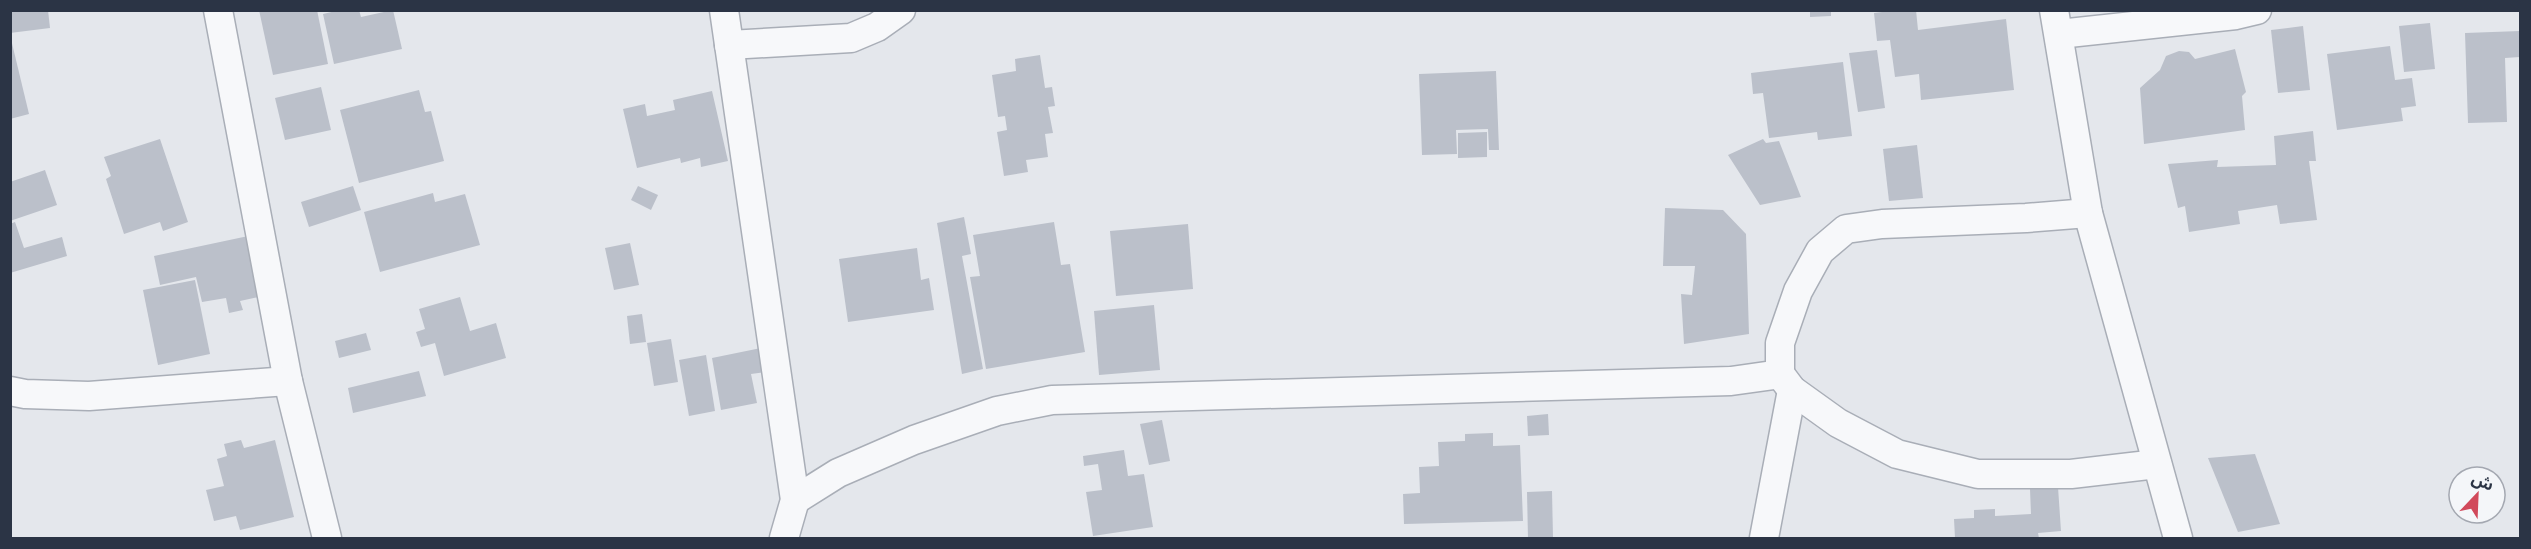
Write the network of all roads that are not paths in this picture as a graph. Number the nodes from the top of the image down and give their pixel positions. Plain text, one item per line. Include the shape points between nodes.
1 (218, 10) edge
2 (724, 10) edge
3 (901, 10) edge
4 (2257, 10) edge
5 (2057, 22) edge
6 (729, 45) junction
7 (2088, 213) junction
8 (288, 381) junction
9 (1786, 382) junction
10 (10, 391) edge
11 (2157, 464) junction
12 (795, 500) junction
13 (327, 538) edge
14 (784, 538) edge
15 (1764, 538) edge
16 (2178, 538) edge

1 - 8 street
2 - 6 street
3 - 6 street via 877,27 851,38
4 - 5 street via 2236,15
5 - 7 street
6 - 12 street
7 - 9 street via 1846,229 1820,251 1798,291 1780,343
7 - 11 street
8 - 10 street via 89,396
8 - 13 street
9 - 11 street via 1838,423 1897,454 1978,474 2071,474
9 - 12 street via 1052,400 997,411 914,440 838,473
9 - 15 street
11 - 16 street
12 - 14 street

